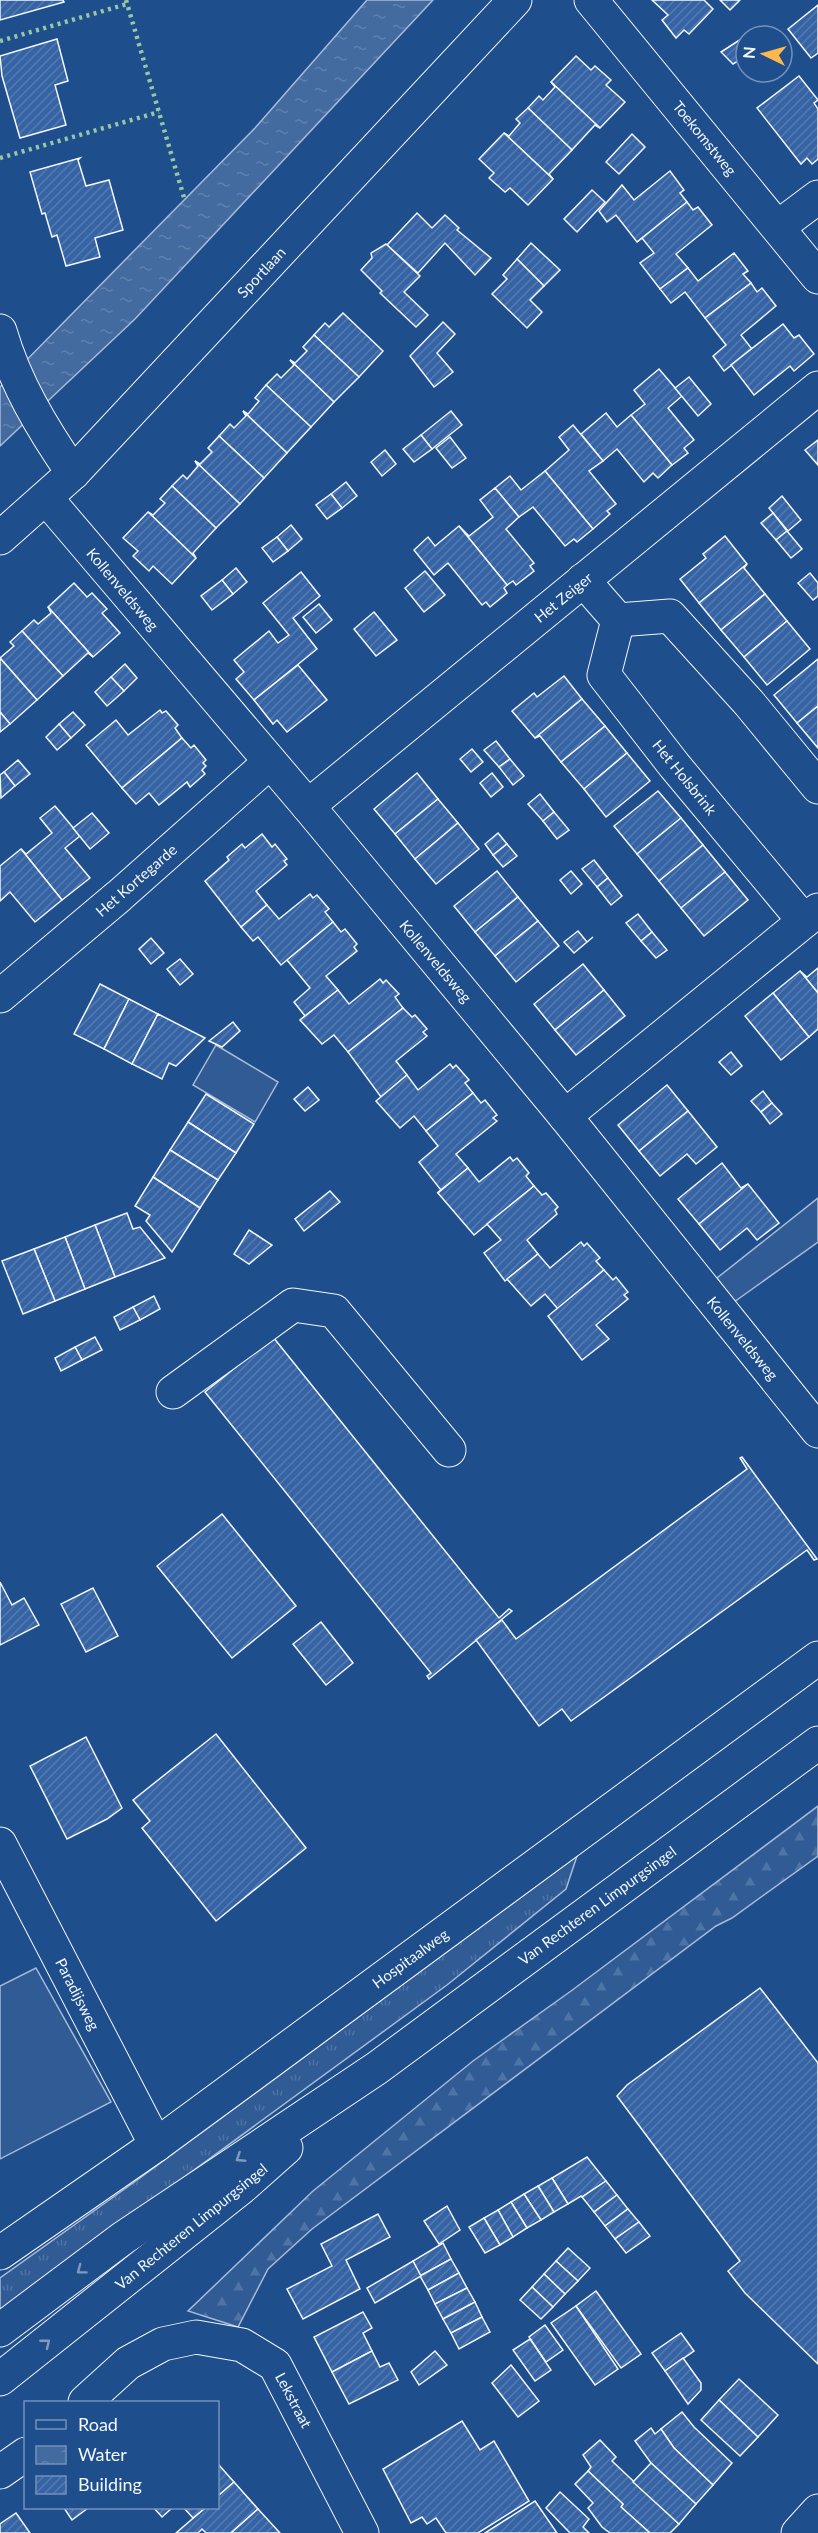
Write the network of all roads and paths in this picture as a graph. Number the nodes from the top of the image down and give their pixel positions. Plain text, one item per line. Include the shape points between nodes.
1 (515, 0) edge
2 (591, 0) edge
3 (818, 196) edge
4 (778, 227) junction
5 (818, 278) edge
6 (4, 345) edge
7 (818, 388) edge
8 (73, 473) junction
9 (46, 498) junction
10 (0, 538) edge
11 (583, 580) junction
12 (618, 620) junction
13 (270, 762) junction
14 (818, 787) edge
15 (308, 806) junction
16 (811, 915) edge
17 (0, 996) edge
18 (565, 1116) junction
19 (172, 1392) dead end
20 (818, 1431) edge
21 (448, 1450) dead end
22 (818, 1658) edge
23 (818, 1743) edge
24 (0, 1844) edge
25 (377, 2068) junction
26 (156, 2145) junction
27 (0, 2253) edge
28 (0, 2330) edge
29 (0, 2379) edge
30 (87, 2401) edge
31 (24, 2455) edge
32 (0, 2472) edge
33 (818, 2511) edge
34 (362, 2533) edge
35 (798, 2533) edge

1 - 8 street, Sportlaan
2 - 4 street, Toekomstweg
3 - 4 street
4 - 5 street, Toekomstweg
6 - 8 street via 41,426
7 - 11 street, Het Zeiger
8 - 9 street, Sportlaan
9 - 10 street, Sportlaan
9 - 13 street, Kollenveldsweg
11 - 12 street
11 - 15 street, Het Zeiger
12 - 14 street via 670,616
12 - 16 street, Het Holsbrink via 604,675 674,765
13 - 15 street, Kollenveldsweg
13 - 17 street, Het Kortegarde
15 - 18 street, Kollenveldsweg
16 - 18 street, Het Holsbrink
18 - 20 street, Kollenveldsweg
19 - 21 street via 293,1305 334,1311
22 - 26 street, Hospitaalweg
23 - 25 street, Van Rechteren Limpurgsingel
24 - 26 street, Paradijsweg
25 -> 28 street, Van Rechteren Limpurgsingel via 123,2238
29 -> 25 street, Van Rechteren Limpurgsingel via 242,2187
26 - 27 street, Hospitaalweg
30 - 34 street, Lekstraat via 128,2363 163,2344 196,2337 242,2345 275,2365
31 - 32 street
33 - 35 street

